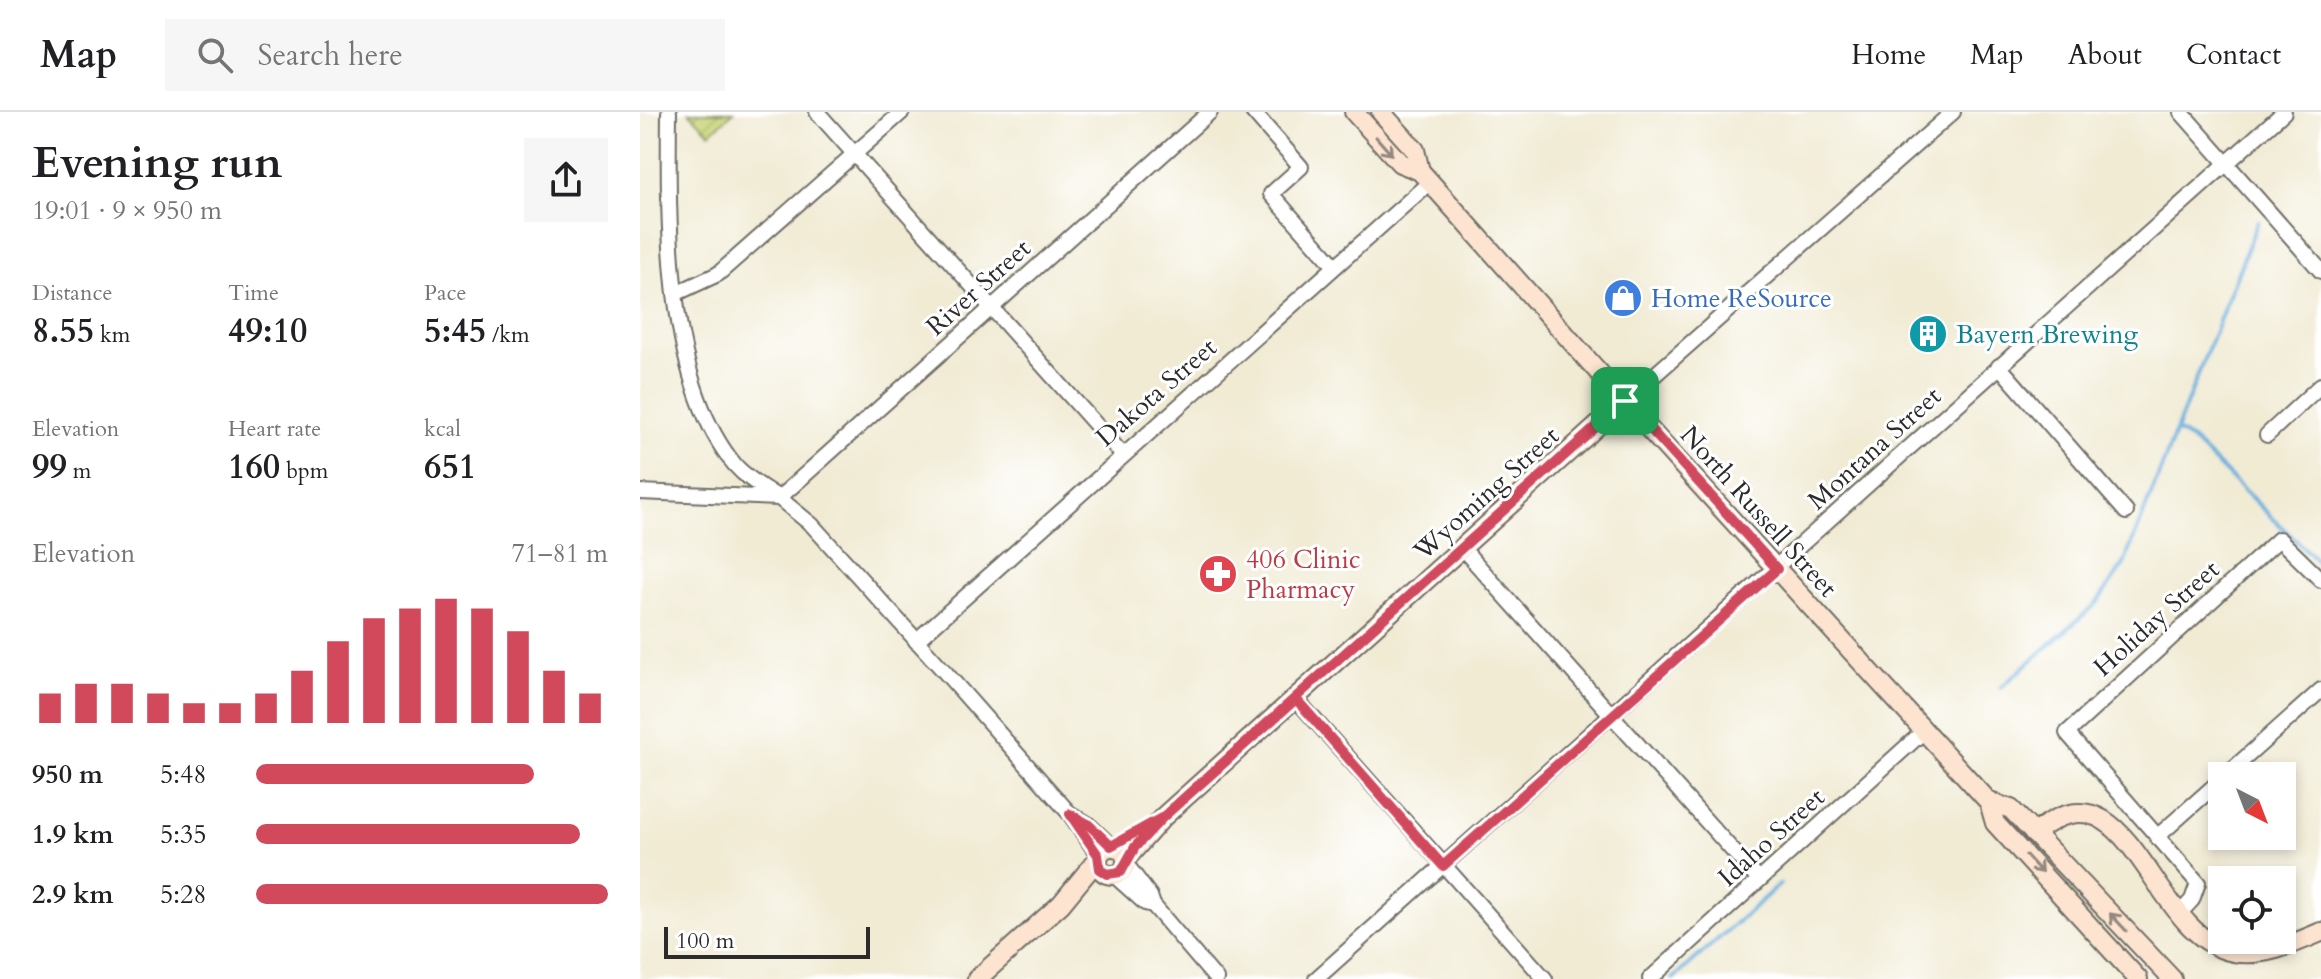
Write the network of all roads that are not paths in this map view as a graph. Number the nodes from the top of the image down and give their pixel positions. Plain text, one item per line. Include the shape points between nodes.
1 (669, 112) edge
2 (817, 112) edge
3 (902, 112) edge
4 (1210, 112) edge
5 (1253, 112) edge
6 (1354, 112) edge
7 (1381, 112) edge
8 (1953, 112) edge
9 (2181, 112) edge
10 (2284, 112) edge
11 (853, 157) junction
12 (2227, 164) junction
13 (1425, 176) junction
14 (1335, 266) junction
15 (2320, 269) edge
16 (677, 293) junction
17 (992, 306) junction
18 (1999, 366) junction
19 (2321, 385) edge
20 (1625, 401) junction
21 (2267, 435) dead end
22 (1122, 454) junction
23 (640, 492) edge
24 (779, 498) junction
25 (2126, 512) dead end
26 (1463, 549) junction
27 (1777, 569) junction
28 (2321, 580) edge
29 (916, 641) junction
30 (2321, 690) edge
31 (1296, 699) junction
32 (1613, 715) junction
33 (1925, 730) junction
34 (2242, 762) edge
35 (2208, 792) edge
36 (1989, 802) junction
37 (2034, 834) junction
38 (2157, 837) junction
39 (1112, 860) junction
40 (1443, 866) junction
41 (1759, 880) junction
42 (2179, 914) junction
43 (2321, 932) edge
44 (977, 979) edge
45 (1216, 979) edge
46 (1316, 979) edge
47 (1545, 979) edge
48 (1650, 979) edge
49 (2138, 979) edge
50 (2172, 979) edge

1 - 16 street via 669,216
2 - 11 street
3 - 11 street
4 - 17 street, River Street
5 - 14 street via 1301,167 1271,194
6 -> 13 main road via 1400,163
7 - 13 main road via 1415,150
8 - 20 street, Wyoming Street
9 - 12 street
10 - 12 street, Montana Street
11 - 16 street via 718,274
11 - 17 street
12 - 15 street
12 - 18 street, Montana Street
13 - 14 street, Dakota Street
13 - 20 main road, North Russell Street
14 - 22 street, Dakota Street
16 - 24 street via 689,372 707,421 735,465
17 - 22 street
17 - 24 street, River Street
18 - 25 street
18 - 27 street, Montana Street
19 - 21 street
20 - 26 main road, Wyoming Street
20 - 27 main road, North Russell Street
22 - 29 street, Dakota Street
23 - 24 street
24 - 29 street via 812,525
26 - 31 main road, Wyoming Street
26 - 32 street
27 - 32 street, Montana Street
27 - 33 main road, North Russell Street
28 - 38 street, Holiday Street via 2279,539 2067,733
29 - 39 street via 1070,814 1088,824
30 - 34 street
31 - 39 main road, Wyoming Street
31 - 40 street
32 - 40 street, Montana Street
32 - 41 street
33 - 36 main road, North Russell Street
33 - 41 street, Idaho Street
35 - 38 street
36 - 37 main road, North Russell Street via 2011,809
36 -> 49 main road, North Russell Street via 1995,823
37 - 42 main road via 2060,813 2100,815 2116,828
50 -> 37 main road, North Russell Street
38 - 42 street via 2198,883
39 - 44 main road, Wyoming Street
39 - 45 street
40 - 46 street, Montana Street
40 - 47 street
41 - 48 street, Idaho Street
42 - 43 main road via 2214,946 2234,952 2281,947

